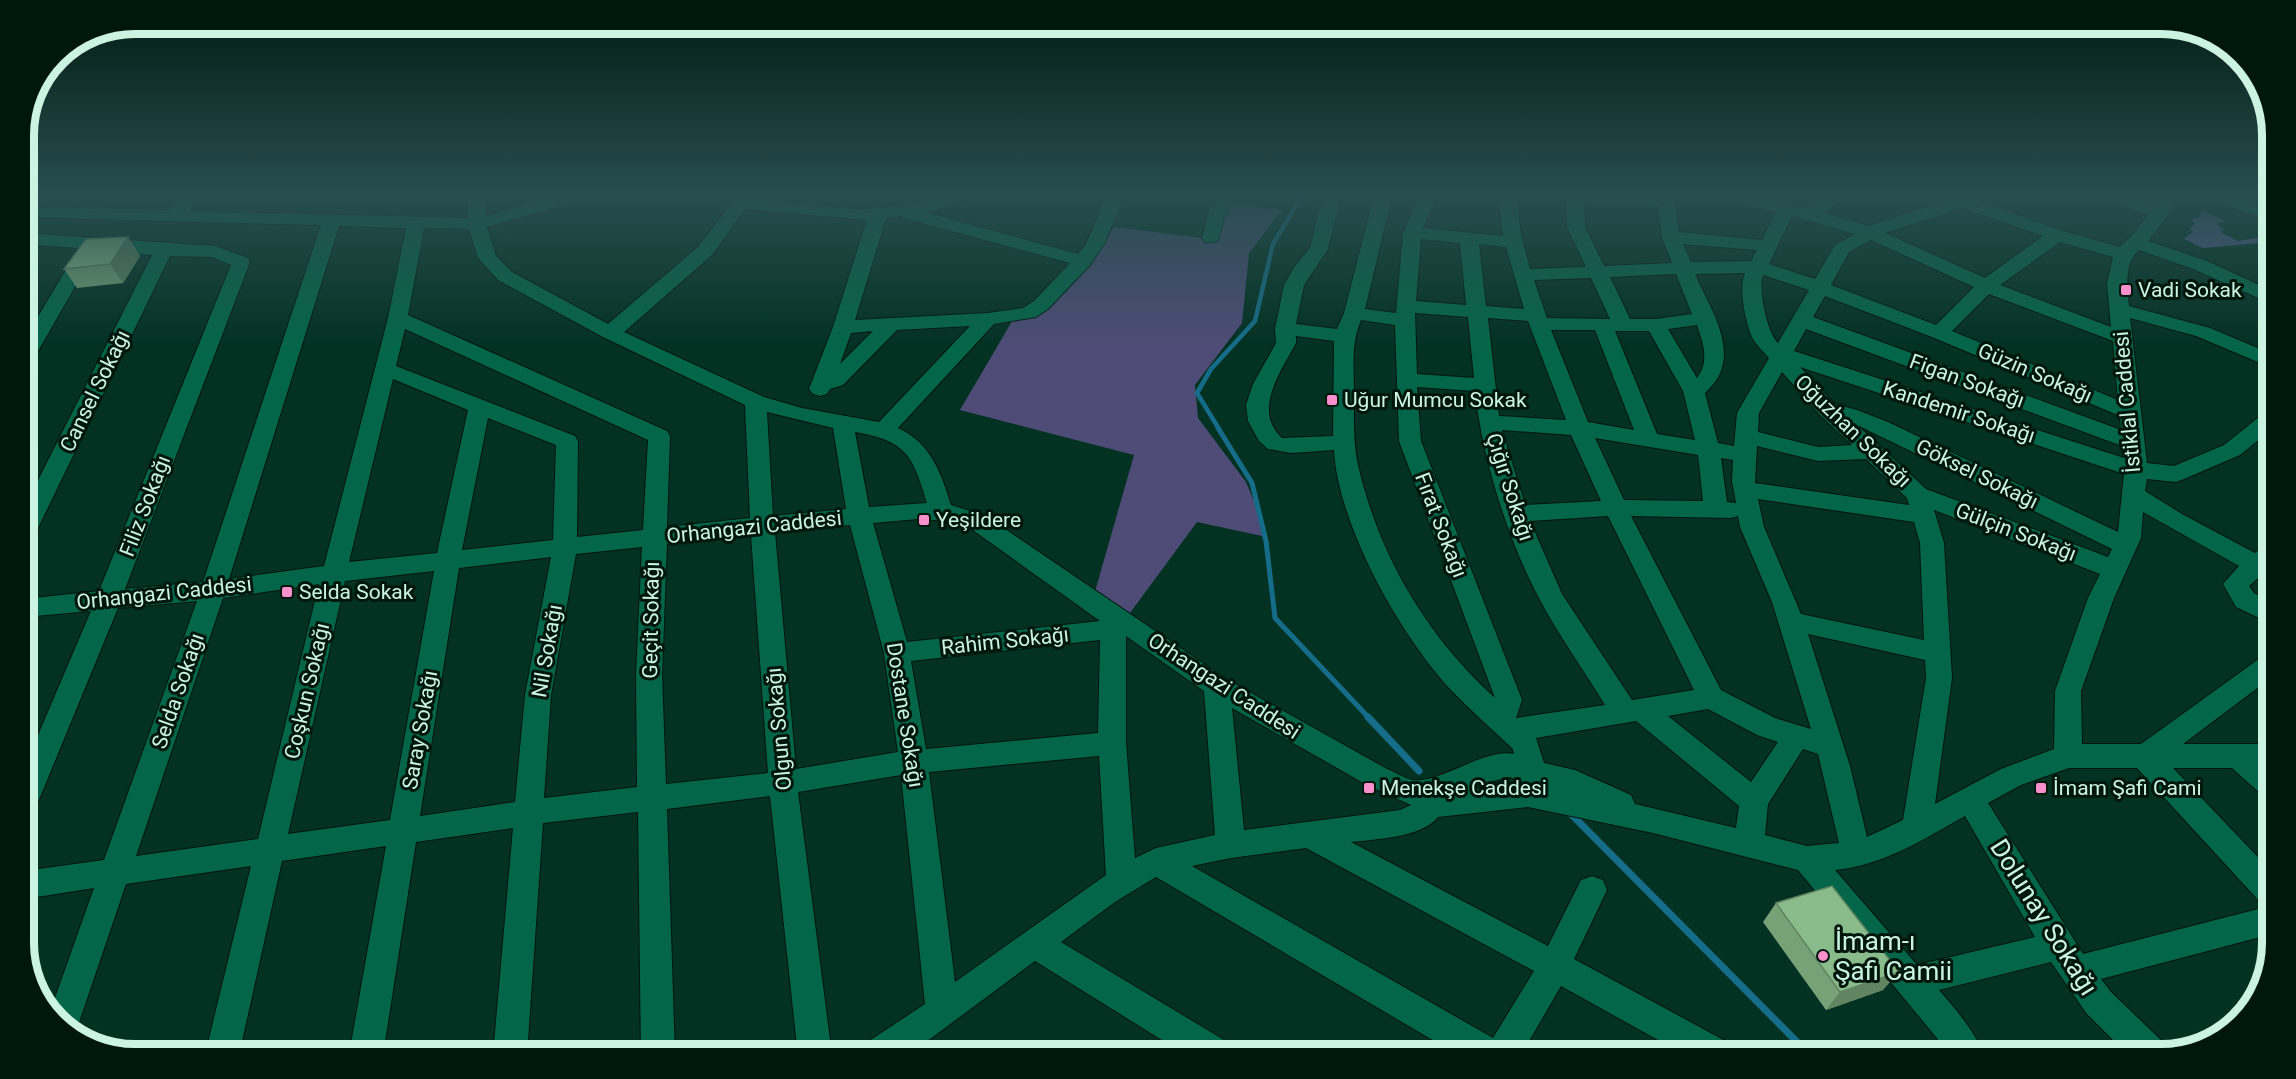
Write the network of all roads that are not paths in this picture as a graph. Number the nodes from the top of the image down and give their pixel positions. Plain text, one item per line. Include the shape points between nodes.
1 (89, 246) edge
2 (119, 246) edge
3 (226, 246) edge
4 (323, 246) edge
5 (411, 246) edge
6 (484, 246) edge
7 (708, 246) edge
8 (868, 246) edge
9 (1029, 246) edge
10 (1093, 246) edge
11 (1319, 246) edge
12 (1371, 246) edge
13 (1411, 246) edge
14 (1470, 246) edge
15 (1515, 246) edge
16 (1586, 246) edge
17 (1675, 246) edge
18 (1768, 246) edge
19 (1846, 246) edge
20 (1900, 246) edge
21 (2042, 246) edge
22 (2120, 246) edge
23 (2130, 248) junction
24 (164, 250) junction
25 (220, 253) junction
26 (1083, 261) junction
27 (1758, 267) junction
28 (1684, 268) junction
29 (1598, 273) junction
30 (1523, 275) junction
31 (1986, 286) junction
32 (1820, 287) junction
33 (2261, 293) edge
34 (2119, 309) junction
35 (1354, 313) junction
36 (1406, 313) junction
37 (1477, 313) junction
38 (398, 318) junction
39 (1704, 318) junction
40 (988, 319) junction
41 (1538, 320) junction
42 (1802, 320) junction
43 (890, 326) junction
44 (1603, 326) junction
45 (1624, 326) junction
46 (1656, 326) junction
47 (843, 327) junction
48 (1285, 329) junction
49 (610, 333) junction
50 (1939, 333) junction
51 (1344, 336) junction
52 (2122, 338) junction
53 (35, 339) edge
54 (1781, 356) junction
55 (2261, 357) edge
56 (386, 369) junction
57 (1407, 380) junction
58 (822, 385) junction
59 (1485, 385) junction
60 (1694, 391) junction
61 (756, 402) junction
62 (480, 405) junction
63 (1827, 410) junction
64 (2131, 413) junction
65 (800, 415) junction
66 (1489, 422) junction
67 (843, 424) junction
68 (2261, 427) edge
69 (1579, 428) junction
70 (884, 430) junction
71 (1649, 440) junction
72 (1344, 442) junction
73 (2132, 442) junction
74 (1746, 446) junction
75 (1709, 450) junction
76 (1870, 451) junction
77 (2136, 470) junction
78 (2133, 494) junction
79 (1747, 500) junction
80 (1921, 505) junction
81 (1614, 508) junction
82 (1716, 509) junction
83 (35, 510) edge
84 (941, 511) junction
85 (1516, 514) junction
86 (859, 516) junction
87 (762, 525) junction
88 (653, 537) junction
89 (2125, 545) junction
90 (566, 548) junction
91 (2262, 557) edge
92 (448, 560) junction
93 (2262, 560) edge
94 (2114, 569) junction
95 (334, 573) junction
96 (213, 590) junction
97 (109, 599) junction
98 (35, 607) edge
99 (2262, 609) edge
100 (1113, 621) junction
101 (1791, 621) junction
102 (1938, 652) junction
103 (897, 653) junction
104 (2262, 671) edge
105 (1217, 686) junction
106 (1711, 698) junction
107 (1632, 710) junction
108 (1507, 726) junction
109 (1797, 736) junction
110 (1112, 743) junction
111 (1830, 746) junction
112 (2068, 756) junction
113 (2262, 756) edge
114 (2145, 757) junction
115 (2239, 757) junction
116 (914, 762) junction
117 (35, 776) edge
118 (1469, 776) junction
119 (2262, 777) edge
120 (1520, 778) junction
121 (783, 783) junction
122 (1425, 794) junction
123 (653, 798) junction
124 (1970, 799) junction
125 (1493, 800) junction
126 (1754, 801) junction
127 (527, 814) junction
128 (1917, 827) junction
129 (404, 831) junction
130 (1309, 835) junction
131 (1749, 843) junction
132 (1231, 845) junction
133 (271, 849) junction
134 (1856, 855) junction
135 (1807, 859) junction
136 (1156, 861) junction
137 (114, 872) junction
138 (1122, 882) junction
139 (2262, 882) edge
140 (35, 883) edge
141 (1592, 890) dead end
142 (2262, 923) edge
143 (1034, 943) junction
144 (2058, 946) junction
145 (1555, 965) junction
146 (2076, 971) junction
147 (1911, 982) junction
148 (942, 1011) junction
149 (65, 1016) edge
150 (225, 1044) edge
151 (368, 1044) edge
152 (511, 1044) edge
153 (658, 1044) edge
154 (814, 1044) edge
155 (905, 1044) edge
156 (1199, 1044) edge
157 (1471, 1044) edge
158 (1508, 1044) edge
159 (1697, 1044) edge
160 (1960, 1044) edge
161 (2141, 1044) edge

1 - 53 street
2 - 24 street
3 - 25 street
4 - 96 street, Selda Sokağı
5 - 38 street, Coşkun Sokağı
6 - 49 street via 487,258 505,276
7 - 49 street
8 - 47 street
9 - 26 street
10 - 26 street
11 - 48 street via 1294,285
12 - 35 street
13 - 36 street, Fırat Sokağı
14 - 37 street, Çığır Sokağı
15 - 30 street
16 - 29 street
17 - 28 street
18 - 27 street, Oğuzhan Sokağı
19 - 32 street
20 - 31 street
21 - 31 street
22 - 23 street
23 - 33 street via 2200,265
23 - 34 street, İstiklal Caddesi via 2117,284
24 - 25 street
24 - 83 street, Cansel Sokağı
25 - 97 street, Filiz Sokağı via 241,261
26 - 40 street via 1029,314
27 - 28 street, Güzin Sokağı
27 - 32 street, Güzin Sokağı
27 - 54 street, Oğuzhan Sokağı via 1752,279 1753,302 1763,339
28 - 29 street, Güzin Sokağı
28 - 39 street
29 - 30 street, Güzin Sokağı
29 - 45 street
30 - 41 street
31 - 50 street
31 - 52 street
32 - 42 street
32 - 50 street, Güzin Sokağı
34 - 52 street, İstiklal Caddesi
34 - 55 street via 2203,332
35 - 36 street
35 - 51 street
36 - 37 street
36 - 57 street, Fırat Sokağı
37 - 41 street
37 - 59 street, Çığır Sokağı
38 - 56 street, Coşkun Sokağı
38 - 88 street, Geçit Sokağı via 659,436
39 - 46 street
39 - 60 street via 1715,346 1714,366 1708,379
40 - 43 street
40 - 70 street
41 - 44 street
41 - 69 street
42 - 54 street
42 - 73 street, Figan Sokağı
43 - 47 street
43 - 58 street via 836,380
44 - 45 street
44 - 71 street
45 - 46 street
46 - 60 street
47 - 58 street
48 - 51 street
48 - 72 street via 1286,343 1257,405 1267,436 1276,444 1291,446
49 - 61 street
50 - 64 street, Güzin Sokağı
51 - 72 street
52 - 64 street, İstiklal Caddesi
54 - 63 street, Oğuzhan Sokağı
54 - 74 street via 1748,413
54 - 77 street, Kandemir Sokağı
56 - 62 street, Nil Sokağı
56 - 95 street, Coşkun Sokağı
57 - 59 street
57 - 108 street, Fırat Sokağı via 1410,441 1509,700
58 - 65 street
59 - 66 street, Çığır Sokağı
60 - 75 street
61 - 65 street
61 - 87 street, Olgun Sokağı
62 - 90 street, Nil Sokağı via 567,441
62 - 92 street, Saray Sokağı
63 - 76 street, Oğuzhan Sokağı
63 - 89 street, Göksel Sokağı via 1858,417
64 - 73 street, İstiklal Caddesi
65 - 67 street
66 - 69 street
66 - 85 street, Çığır Sokağı
67 - 70 street
67 - 86 street, Dostane Sokağı
68 - 77 street, Kandemir Sokağı via 2232,450 2176,474
69 - 71 street
69 - 81 street
70 - 84 street via 908,441 924,459
71 - 75 street
72 - 108 street via 1366,533 1408,616 1459,681
73 - 77 street, İstiklal Caddesi
74 - 75 street
74 - 76 street via 1818,454
74 - 79 street
75 - 82 street
76 - 80 street, Oğuzhan Sokağı
77 - 78 street, İstiklal Caddesi
78 - 89 street, İstiklal Caddesi
78 - 91 street via 2174,520
79 - 80 street
79 - 82 street
79 - 101 street via 1752,527
80 - 94 street, Gülçin Sokağı
80 - 102 street via 1932,543
81 - 82 street
81 - 85 street
81 - 106 street
84 - 86 street, Orhangazi Caddesi
84 - 100 street, Orhangazi Caddesi via 978,522
85 - 107 street, Çığır Sokağı via 1551,597
86 - 87 street, Orhangazi Caddesi
86 - 103 street, Dostane Sokağı
87 - 88 street, Orhangazi Caddesi
87 - 121 street, Olgun Sokağı
88 - 90 street, Orhangazi Caddesi
88 - 123 street, Geçit Sokağı via 649,675
89 - 94 street, İstiklal Caddesi
90 - 92 street, Orhangazi Caddesi
90 - 127 street, Nil Sokağı via 538,695
92 - 95 street, Orhangazi Caddesi
92 - 129 street, Saray Sokağı
93 - 99 street via 2235,584 2244,600
94 - 112 street, İstiklal Caddesi via 2068,691
95 - 96 street, Orhangazi Caddesi
95 - 133 street, Coşkun Sokağı
96 - 97 street, Orhangazi Caddesi
96 - 137 street, Selda Sokağı
97 - 98 street, Orhangazi Caddesi
97 - 117 street, Filiz Sokağı
100 - 103 street, Rahim Sokağı
100 - 105 street, Orhangazi Caddesi
100 - 110 street
101 - 102 street
101 - 111 street
102 - 128 street via 1939,678
103 - 116 street, Dostane Sokağı
104 - 114 street
105 - 122 street, Orhangazi Caddesi via 1328,751
105 - 132 street
106 - 107 street
106 - 109 street via 1767,727
107 - 108 street
107 - 126 street, Çığır Sokağı
108 - 120 street via 1525,743 1529,753
109 - 111 street
109 - 126 street
110 - 116 street
110 - 138 street
111 - 134 street
112 - 114 street
112 - 124 street via 2011,777
113 - 115 street
114 - 115 street
114 - 139 street
115 - 119 street
116 - 121 street
116 - 148 street, Dostane Sokağı
118 - 120 street via 1475,772
118 - 122 street
118 - 125 street via 1472,792
120 - 125 street
120 - 131 street via 1653,820
121 - 123 street
121 - 154 street, Olgun Sokağı
122 - 125 street via 1455,805
122 - 130 street via 1423,815 1400,823
123 - 127 street
123 - 153 street, Geçit Sokağı
124 - 128 street
124 - 144 street, Dolunay Sokağı
126 - 131 street
127 - 129 street
127 - 152 street, Nil Sokağı
128 - 134 street
129 - 133 street
129 - 151 street, Saray Sokağı
130 - 132 street
130 - 145 street
131 - 135 street
132 - 136 street
133 - 137 street
133 - 150 street, Coşkun Sokağı
134 - 135 street
135 - 147 street
136 - 138 street
136 - 157 street
137 - 140 street
137 - 149 street, Selda Sokağı
138 - 143 street
141 - 145 street
142 - 146 street
143 - 148 street
143 - 156 street
144 - 146 street, Dolunay Sokağı
144 - 147 street
145 - 158 street
145 - 159 street
146 - 161 street, Dolunay Sokağı via 2099,1003
147 - 160 street
148 - 155 street

